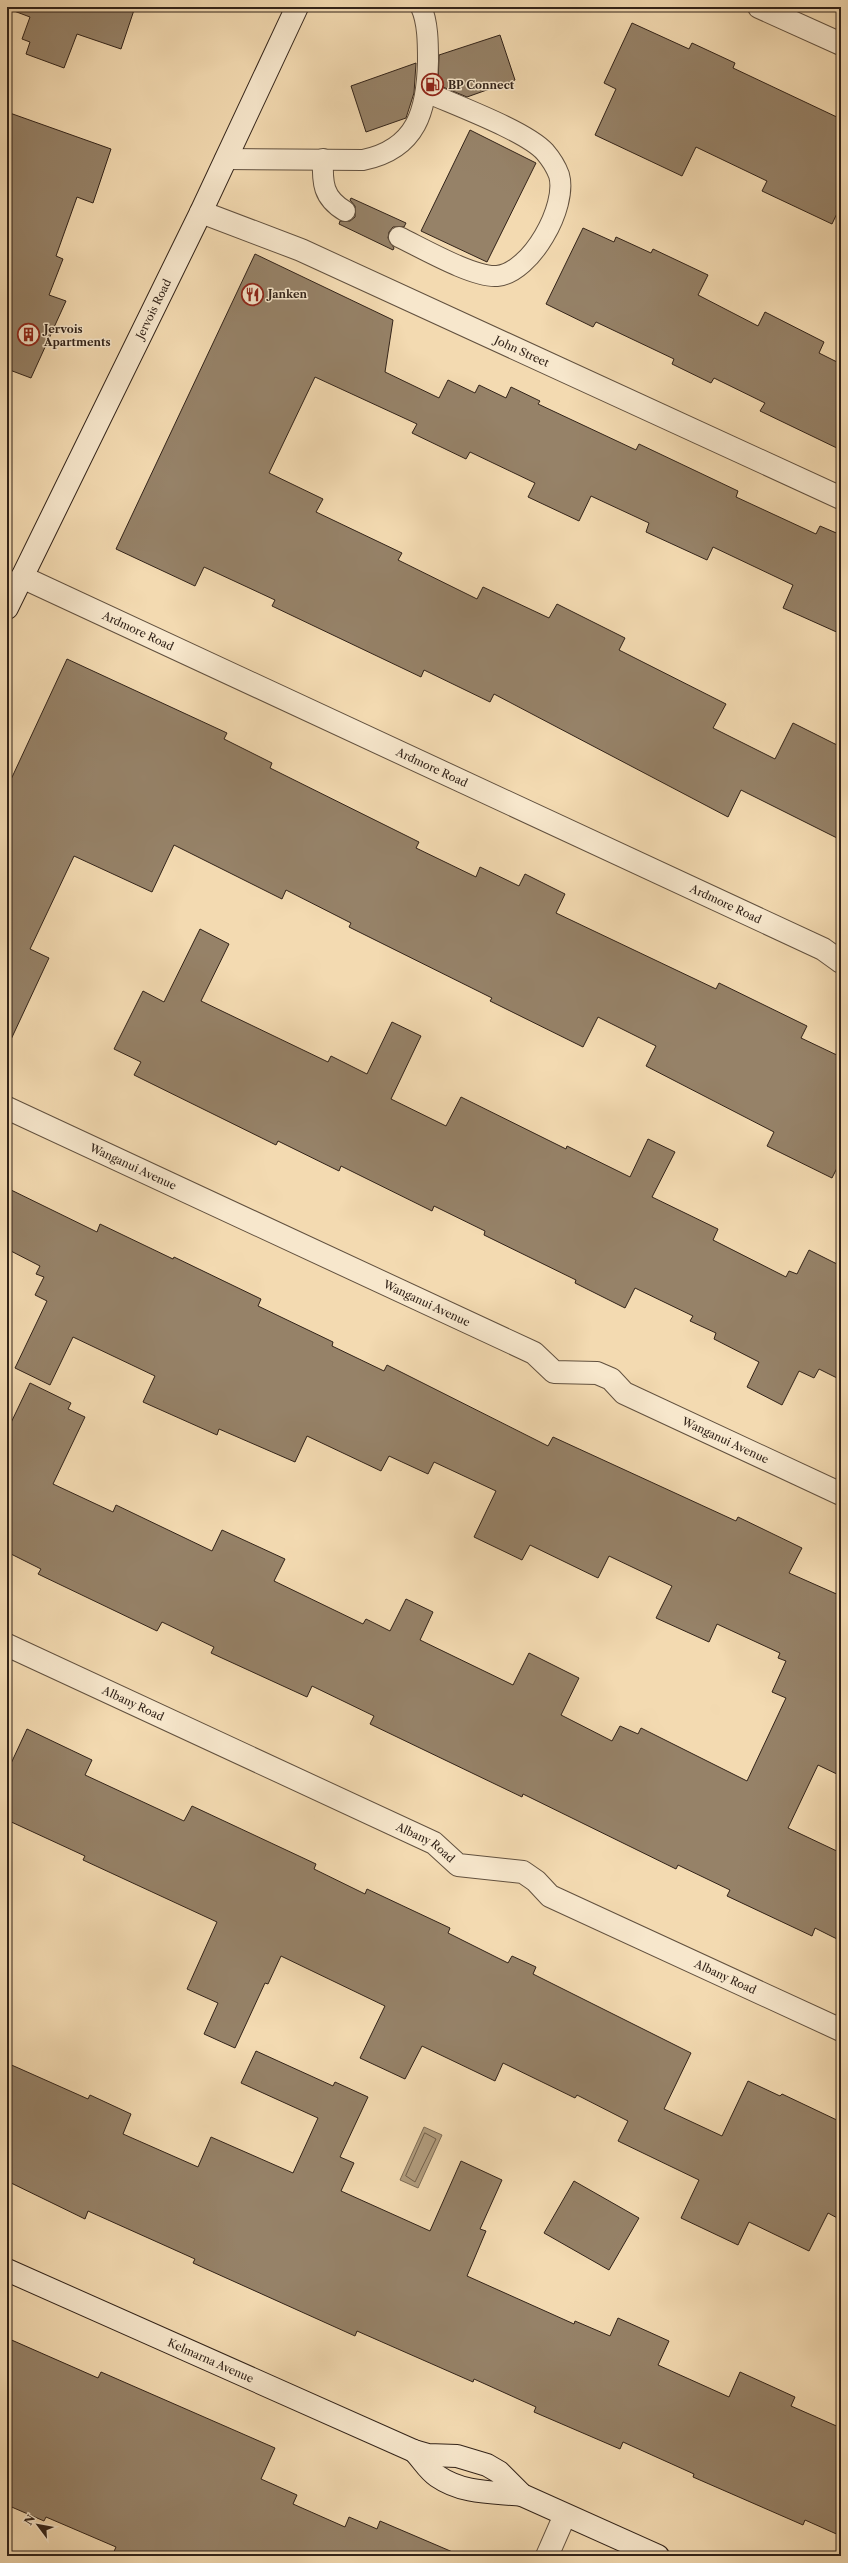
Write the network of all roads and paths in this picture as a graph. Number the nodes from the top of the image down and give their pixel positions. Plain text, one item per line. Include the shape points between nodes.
1 (296, 7) edge
2 (421, 7) edge
3 (760, 7) edge
4 (841, 44) edge
5 (426, 92) junction
6 (225, 159) junction
7 (323, 159) junction
8 (345, 211) dead end
9 (201, 212) junction
10 (399, 237) dead end
11 (841, 498) edge
12 (22, 577) junction
13 (7, 608) edge
14 (841, 962) edge
15 (7, 1108) edge
16 (841, 1494) edge
17 (7, 1645) edge
18 (841, 2030) edge
19 (7, 2270) edge
20 (414, 2451) junction
21 (522, 2495) junction
22 (565, 2516) junction
23 (546, 2556) edge
24 (658, 2556) edge

1 - 6 street, Jervois Road
2 - 5 lane via 427,33
3 - 4 street
5 - 7 lane via 419,119 413,130 403,142 390,151 379,157 363,160
5 - 10 lane via 533,141 552,161 559,176 560,190 557,205 535,250 527,262 509,273 498,276 471,271
6 - 7 lane
6 - 9 street, Jervois Road
7 - 8 lane via 324,190 335,205
9 - 11 street, John Street via 301,250
9 - 12 street, Jervois Road
12 - 13 street, Jervois Road
12 - 14 street, Ardmore Road via 823,949
15 - 16 street, Wanganui Avenue via 534,1354 554,1372 604,1375 624,1393
17 - 18 street, Albany Road via 434,1843 458,1865 523,1872 550,1896
19 - 20 street, Kelmarna Avenue
20 - 21 street, Kelmarna Avenue via 428,2455 457,2456 487,2465 499,2472
20 - 21 street, Kelmarna Avenue via 437,2476 464,2489
21 - 22 street, Kelmarna Avenue
22 - 23 street
22 - 24 street, Kelmarna Avenue

